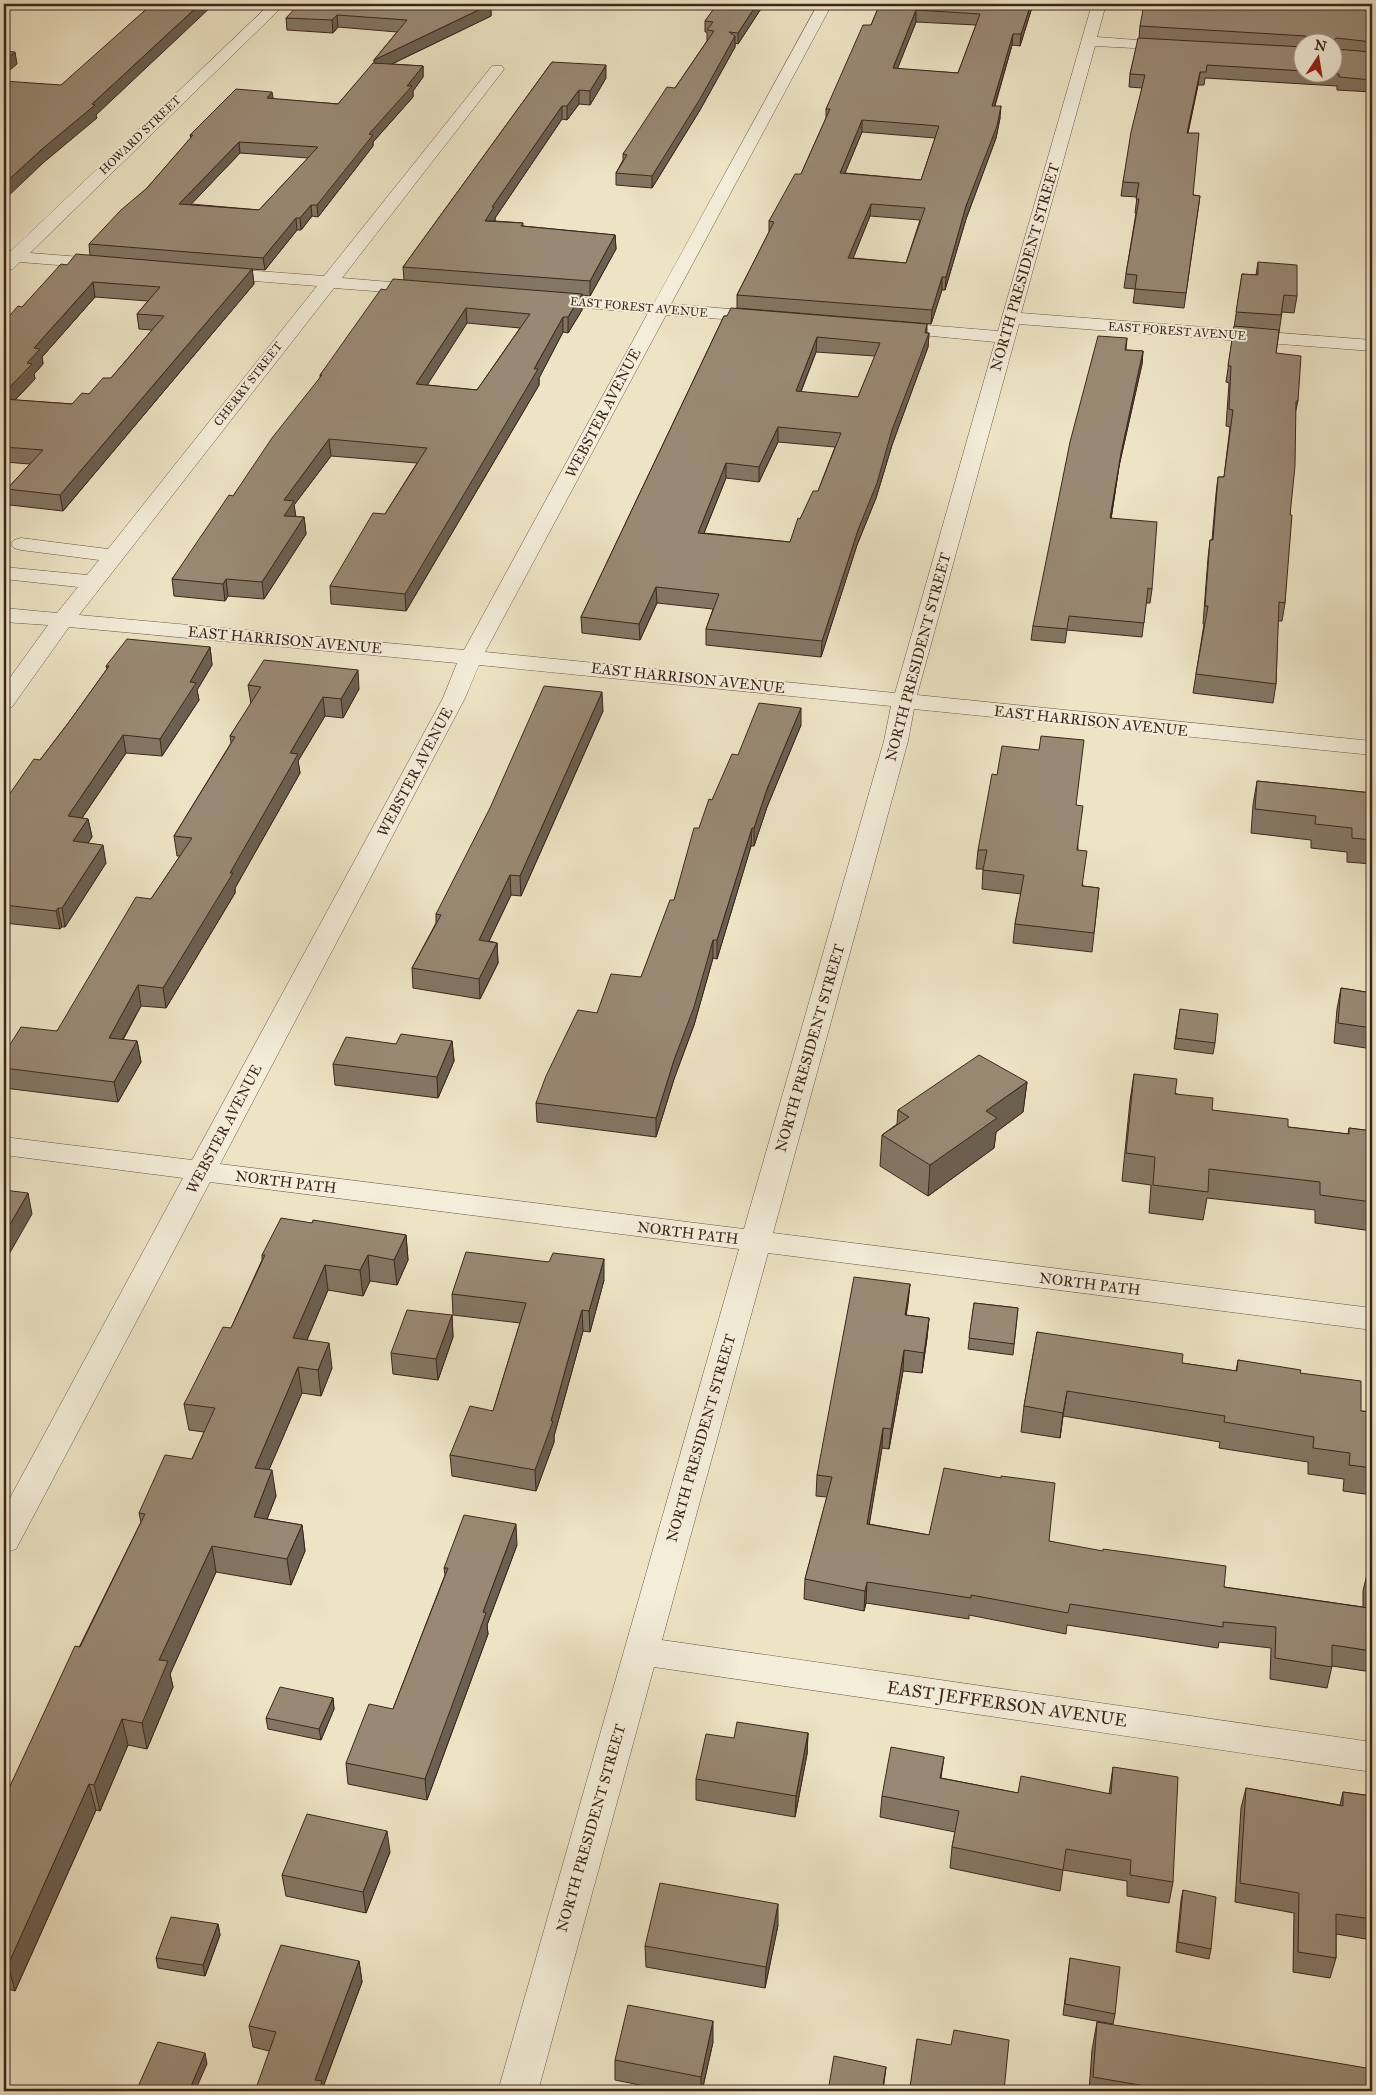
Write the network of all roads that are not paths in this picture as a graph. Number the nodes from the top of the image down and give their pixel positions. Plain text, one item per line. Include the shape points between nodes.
1 (278, 4) edge
2 (825, 4) edge
3 (1099, 4) edge
4 (1089, 41) junction
5 (1186, 47) edge
6 (497, 70) dead end
7 (8, 260) edge
8 (123, 266) edge
9 (201, 272) edge
10 (328, 282) junction
11 (445, 292) edge
12 (533, 298) edge
13 (659, 309) junction
14 (778, 318) edge
15 (877, 326) edge
16 (1008, 327) junction
17 (1372, 346) edge
18 (21, 544) dead end
19 (114, 556) junction
20 (4, 573) edge
21 (93, 582) junction
22 (4, 614) edge
23 (63, 620) junction
24 (472, 657) junction
25 (904, 701) junction
26 (4, 702) edge
27 (1372, 748) edge
28 (4, 1146) edge
29 (201, 1172) junction
30 (756, 1242) junction
31 (1372, 1319) edge
32 (4, 1540) edge
33 (641, 1651) junction
34 (1372, 1757) edge
35 (518, 2091) edge

1 - 7 street, HOWARD STREET
2 - 13 street, WEBSTER AVENUE
3 - 4 street, NORTH PRESIDENT STREET
4 - 5 street
4 - 16 street, NORTH PRESIDENT STREET
6 - 10 street, CHERRY STREET
7 - 8 street
9 - 10 street
10 - 11 street
10 - 19 street, CHERRY STREET
12 - 13 street, EAST FOREST AVENUE
13 - 14 street, EAST FOREST AVENUE
13 - 24 street, WEBSTER AVENUE
15 - 16 street, EAST FOREST AVENUE
16 - 17 street, EAST FOREST AVENUE
16 - 25 street, NORTH PRESIDENT STREET
18 - 19 street
19 - 21 street, CHERRY STREET
20 - 21 street
21 - 23 street, CHERRY STREET
22 - 23 street, EAST HARRISON AVENUE
23 - 24 street, EAST HARRISON AVENUE
23 - 26 street, CHERRY STREET
24 - 25 street, EAST HARRISON AVENUE
24 - 29 street, WEBSTER AVENUE via 454,698
25 - 27 street, EAST HARRISON AVENUE
25 - 30 street, NORTH PRESIDENT STREET via 896,741
28 - 29 street, NORTH PATH
29 - 30 street, NORTH PATH
29 - 32 street, WEBSTER AVENUE
30 - 31 street, NORTH PATH
30 - 33 street, NORTH PRESIDENT STREET
33 - 34 street, EAST JEFFERSON AVENUE
33 - 35 street, NORTH PRESIDENT STREET

